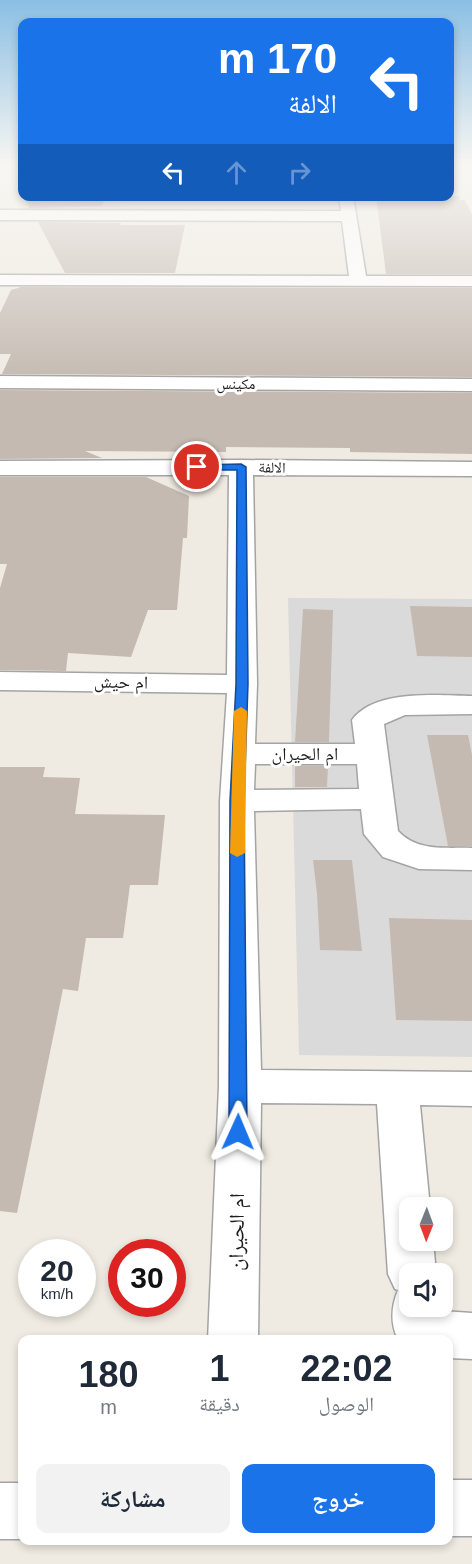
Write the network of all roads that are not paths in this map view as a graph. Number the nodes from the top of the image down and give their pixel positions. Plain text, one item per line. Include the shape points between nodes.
1 (352, 237) edge
2 (0, 280) edge
3 (358, 281) junction
4 (472, 281) edge
5 (0, 382) edge
6 (472, 385) edge
7 (241, 467) junction
8 (0, 468) edge
9 (472, 469) edge
10 (0, 681) edge
11 (242, 684) junction
12 (472, 705) edge
13 (239, 754) junction
14 (372, 754) junction
15 (377, 799) junction
16 (237, 801) junction
17 (472, 859) edge
18 (240, 1086) junction
19 (397, 1088) junction
20 (472, 1089) edge
21 (411, 1263) edge
22 (418, 1317) edge
23 (233, 1335) edge
24 (472, 1336) edge
25 (453, 1508) edge
26 (472, 1508) edge
27 (18, 1510) edge
28 (0, 1511) edge

1 - 3 street
2 - 3 street
3 - 4 street
5 - 6 street, مكينس
7 - 8 street, الالفة
7 - 9 street, الالفة
7 - 11 street, ام الحيران
10 - 11 street, ام حيش
11 - 13 street, ام الحيران
12 - 14 street via 406,704 382,709 368,720
13 - 14 street, ام الحيران
13 - 16 street, ام الحيران
14 - 15 street
15 - 16 street
15 - 17 street via 381,834 395,849 419,858
16 - 18 street, ام الحيران
18 - 19 street
18 - 23 street, ام الحيران
19 - 20 street
19 - 21 street
22 - 24 street via 420,1333
25 - 26 street
27 - 28 street

